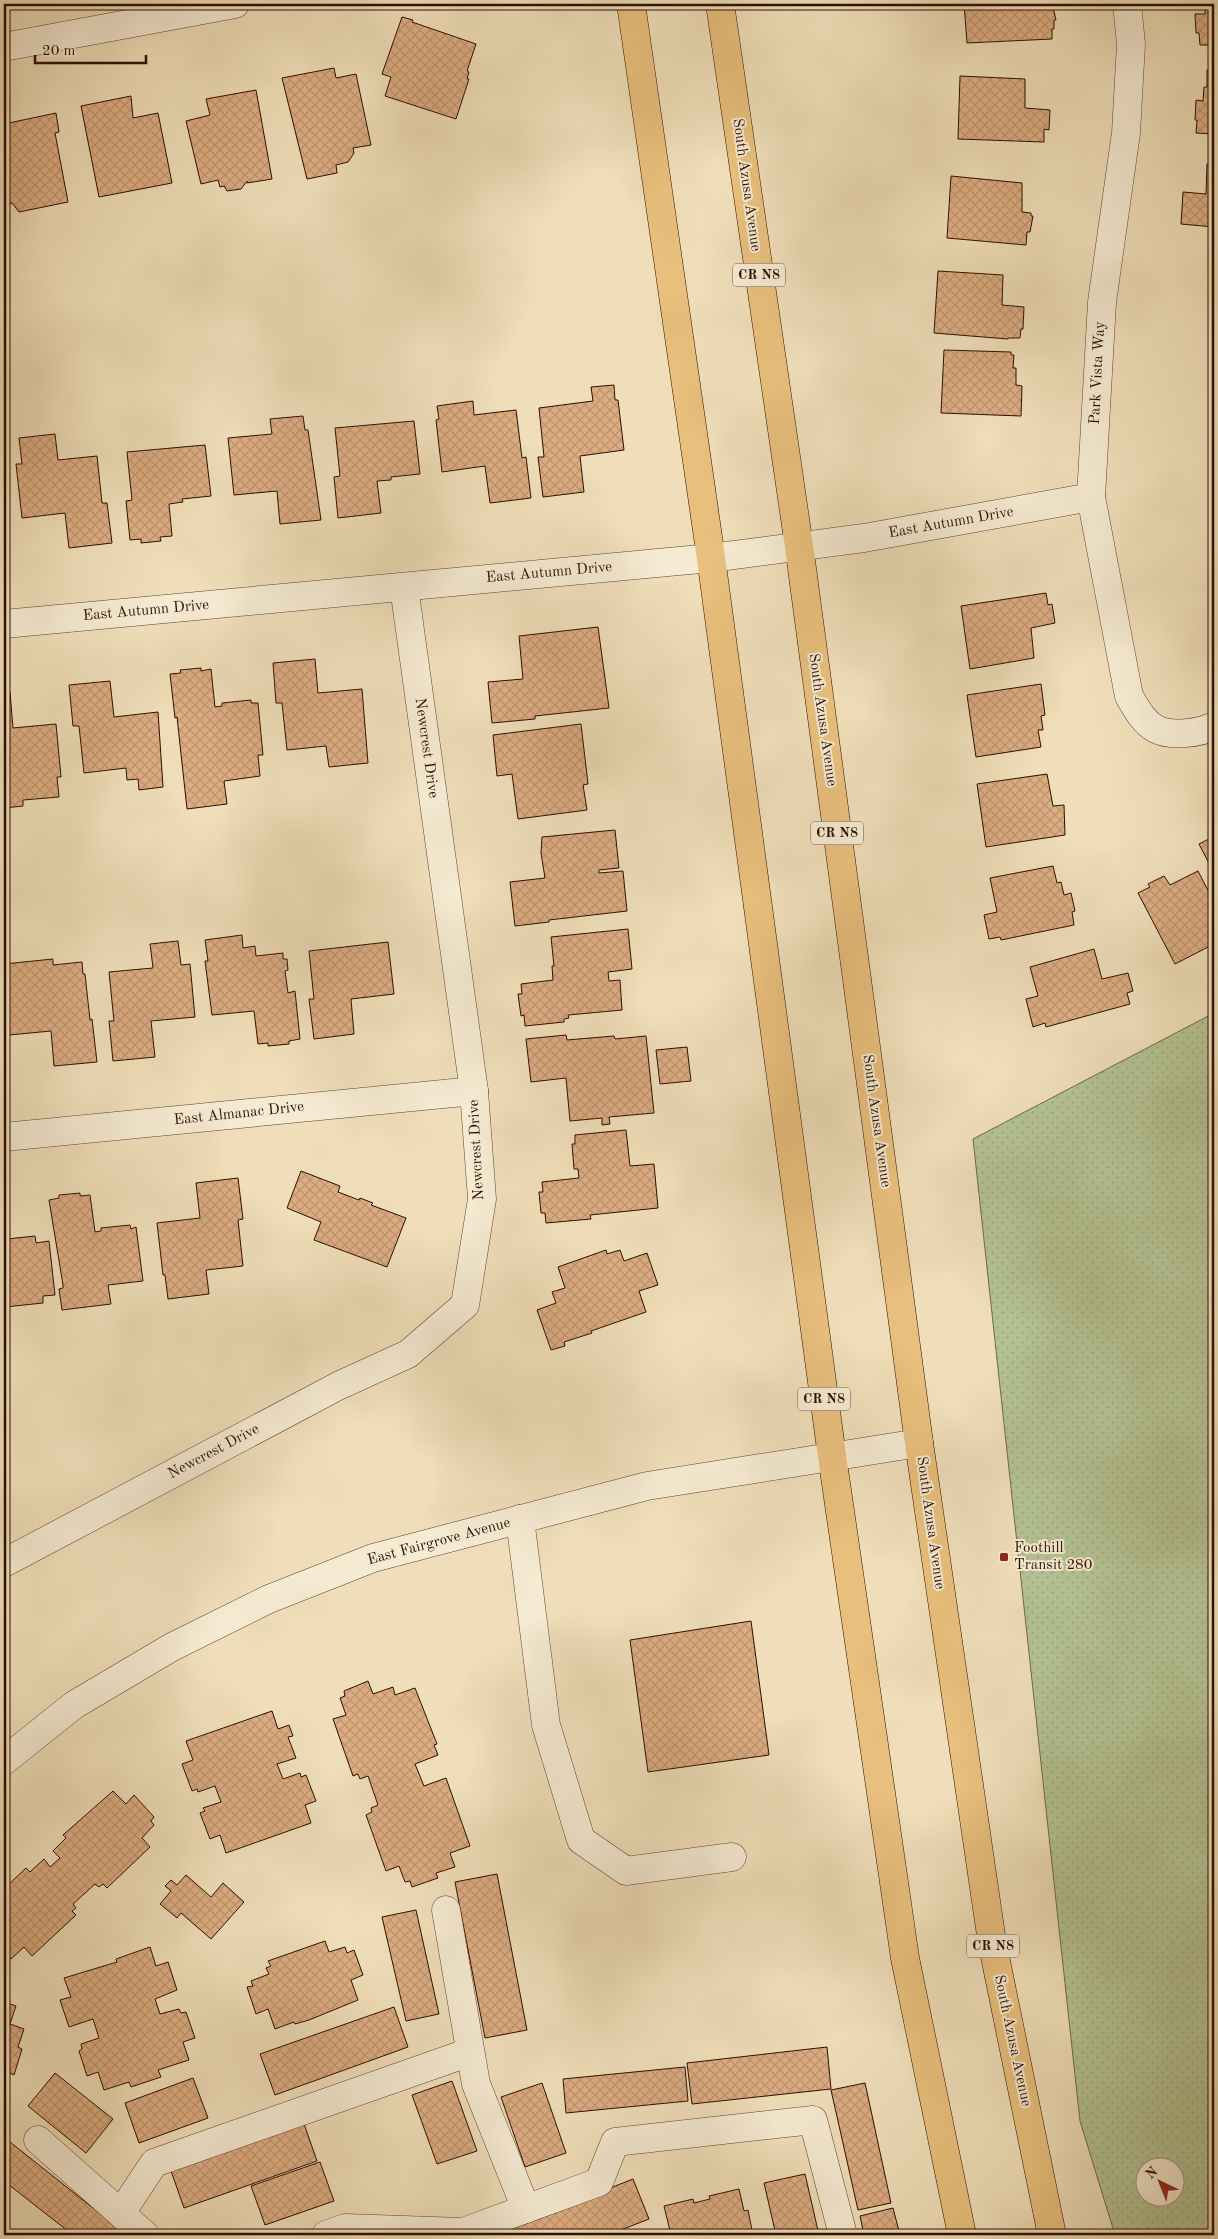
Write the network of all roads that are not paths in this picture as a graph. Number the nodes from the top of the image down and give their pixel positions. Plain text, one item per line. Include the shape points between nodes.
1 (235, 4) edge
2 (631, 4) edge
3 (720, 4) edge
4 (1127, 4) edge
5 (4, 47) edge
6 (1091, 497) junction
7 (798, 546) junction
8 (711, 558) junction
9 (404, 587) junction
10 (4, 624) edge
11 (1214, 726) edge
12 (474, 1090) junction
13 (4, 1137) edge
14 (919, 1443) junction
15 (832, 1456) junction
16 (520, 1519) junction
17 (4, 1564) edge
18 (4, 1760) edge
19 (732, 1857) dead end
20 (446, 1910) dead end
21 (470, 2052) junction
22 (38, 2140) dead end
23 (526, 2209) junction
24 (120, 2213) junction
25 (145, 2235) edge
26 (326, 2235) edge
27 (843, 2235) edge
28 (962, 2235) edge
29 (1052, 2235) edge

1 - 5 street
2 - 8 main road, CR N8
3 - 7 main road, South Azusa Avenue / CR N8
4 - 6 street, Park Vista Way via 1130,44 1126,133 1102,302
6 - 7 street, East Autumn Drive via 864,538
6 - 11 street, Park Vista Way via 1128,696 1140,715 1157,729 1179,733 1203,731
7 - 8 street, East Autumn Drive
7 - 14 main road, South Azusa Avenue / CR N8
8 - 9 street, East Autumn Drive
8 - 15 main road, CR N8
9 - 10 street, East Autumn Drive
9 - 12 street, Newcrest Drive
12 - 13 street, East Almanac Drive
12 - 17 street, Newcrest Drive via 482,1199 465,1305 408,1354 338,1386
14 - 15 street, East Fairgrove Avenue
14 - 29 main road, South Azusa Avenue / CR N8 via 992,1942
15 - 16 street, East Fairgrove Avenue via 647,1486
15 - 28 main road, CR N8 via 904,1958
16 - 18 street, East Fairgrove Avenue via 373,1558 269,1599 172,1647 74,1705
16 - 19 street via 546,1726 581,1840 626,1872
20 - 21 street
21 - 23 street via 476,2084
21 - 24 street via 154,2163
22 - 24 street
23 - 26 street via 463,2232 345,2228
23 - 27 street via 599,2182 615,2142 813,2120
24 - 25 street

